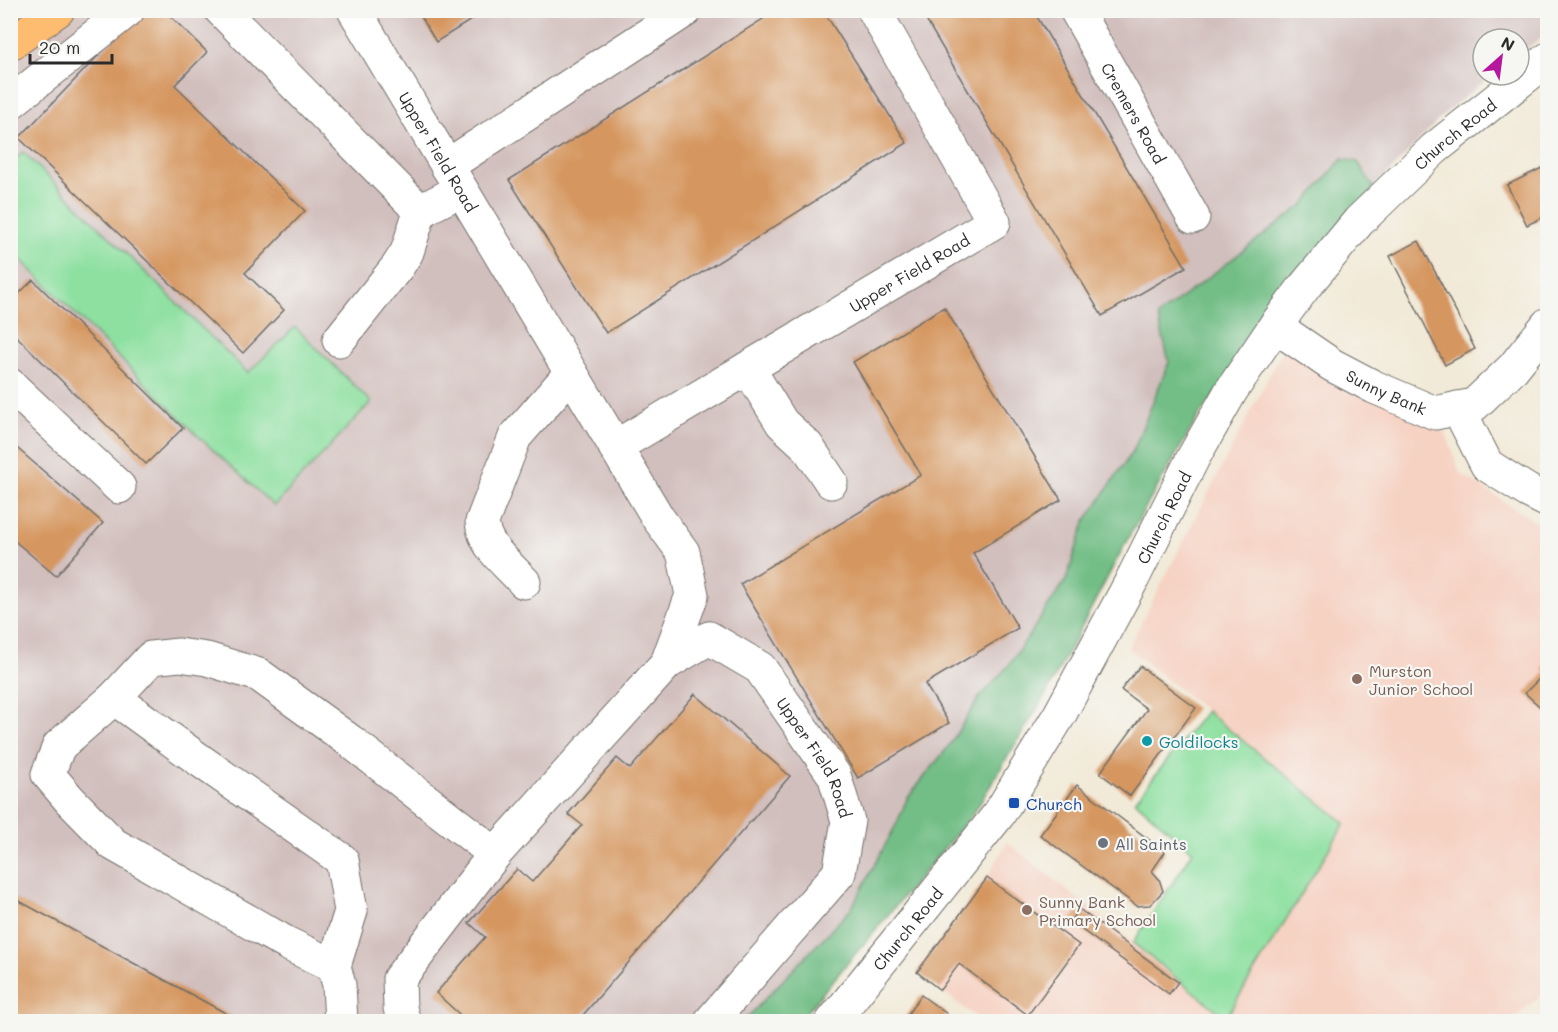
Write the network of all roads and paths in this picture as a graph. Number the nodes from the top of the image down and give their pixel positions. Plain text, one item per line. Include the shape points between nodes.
1 (58, 10) edge
2 (128, 10) edge
3 (220, 10) edge
4 (354, 10) edge
5 (686, 10) edge
6 (874, 10) edge
7 (1076, 10) edge
8 (10, 44) edge
9 (1548, 59) edge
10 (10, 103) edge
11 (454, 178) junction
12 (420, 211) junction
13 (1193, 217) dead end
14 (1548, 324) edge
15 (1275, 326) junction
16 (339, 340) dead end
17 (748, 368) junction
18 (571, 373) junction
19 (10, 384) edge
20 (1458, 408) junction
21 (615, 447) junction
22 (831, 483) dead end
23 (119, 487) dead end
24 (1548, 501) edge
25 (524, 582) dead end
26 (668, 663) junction
27 (114, 698) junction
28 (495, 854) junction
29 (334, 966) junction
30 (341, 1022) edge
31 (404, 1022) edge
32 (710, 1022) edge
33 (832, 1022) edge

1 - 8 main road
2 - 10 street
3 - 12 street
4 - 11 street, Upper Field Road
5 - 11 street
6 - 17 street, Upper Field Road via 994,222
7 - 13 street, Cremers Road
9 - 15 street, Church Road via 1434,149 1367,213
11 - 12 street
11 - 18 street, Upper Field Road
12 - 16 street via 407,252
14 - 20 street, Sunny Bank via 1513,368 1474,405
15 - 20 street, Sunny Bank via 1332,365 1374,387 1435,413
15 - 33 street, Church Road via 1198,448 1060,714 999,814
17 - 21 street, Upper Field Road
17 - 22 street via 782,423 807,446
18 - 21 street, Upper Field Road
18 - 25 street via 515,437 482,522 488,543
19 - 23 street
20 - 24 street via 1487,465
21 - 26 street, Upper Field Road via 682,552 692,595
26 - 28 street, Upper Field Road
26 - 32 street, Upper Field Road via 709,638 760,668 834,775 848,821 838,873
27 - 28 street via 151,658 179,655 207,659 259,675 351,741
27 - 29 street via 342,860 351,911
27 - 29 street via 59,746 48,774 113,844
28 - 31 street, Upper Field Road via 399,979
29 - 30 street

